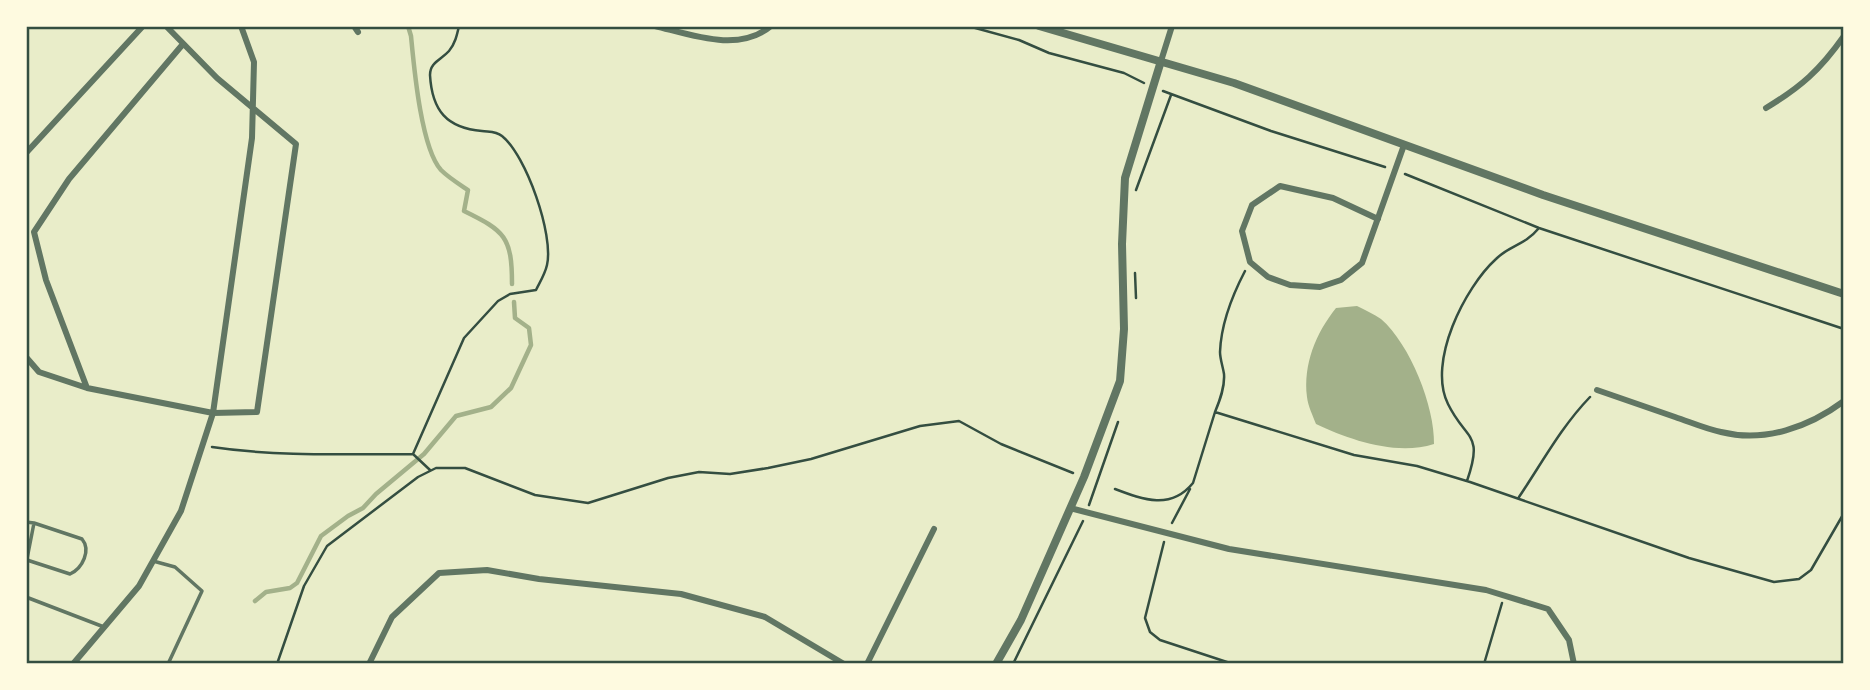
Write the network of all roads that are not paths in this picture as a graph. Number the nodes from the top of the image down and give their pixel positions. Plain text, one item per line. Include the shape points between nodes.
1 (144, 26) edge
2 (166, 26) edge
3 (242, 26) edge
4 (655, 26) edge
5 (771, 26) edge
6 (1039, 26) edge
7 (1172, 26) edge
8 (1844, 36) edge
9 (183, 44) junction
10 (1161, 61) junction
11 (253, 108) junction
12 (1766, 108) dead end
13 (1404, 145) junction
14 (26, 153) edge
15 (1378, 219) junction
16 (1844, 294) edge
17 (26, 357) edge
18 (87, 388) junction
19 (1597, 390) road end
20 (1844, 401) edge
21 (213, 413) junction
22 (1070, 508) junction
23 (26, 522) edge
24 (34, 523) junction
25 (934, 530) dead end
26 (153, 561) junction
27 (27, 562) edge
28 (26, 597) edge
29 (104, 627) junction
30 (73, 664) edge
31 (167, 664) edge
32 (369, 664) edge
33 (844, 664) edge
34 (867, 664) edge
35 (996, 664) edge
36 (1574, 664) edge

1 - 14 street
2 - 9 street
3 - 11 street via 254,62
4 - 5 street via 730,42 761,35
6 - 10 street
7 - 10 street
8 - 12 street via 1825,63 1795,91
9 - 11 street
9 - 18 street via 69,179 34,232 46,280
10 - 13 street
10 - 22 street via 1125,178 1120,381
11 - 21 street via 253,138
11 - 21 street via 296,144 257,412
13 - 15 street
13 - 16 street
15 - 15 street via 1362,263 1341,281 1320,287 1290,285 1268,277 1250,262 1242,231 1252,205 1280,186 1333,198
17 - 18 street via 39,372
18 - 21 street
19 - 20 street via 1721,433 1743,435 1786,431
21 - 26 street via 181,510
22 - 35 street via 1021,620
22 - 36 street via 1229,549 1486,590 1548,608 1569,640
23 - 24 lane
24 - 27 lane
24 - 27 lane via 82,539 87,551 71,574
25 - 34 street
26 - 29 street via 139,586
26 - 31 lane via 176,567 202,591
28 - 29 lane
29 - 30 street
32 - 33 street via 392,617 439,573 487,570 681,594 765,617

